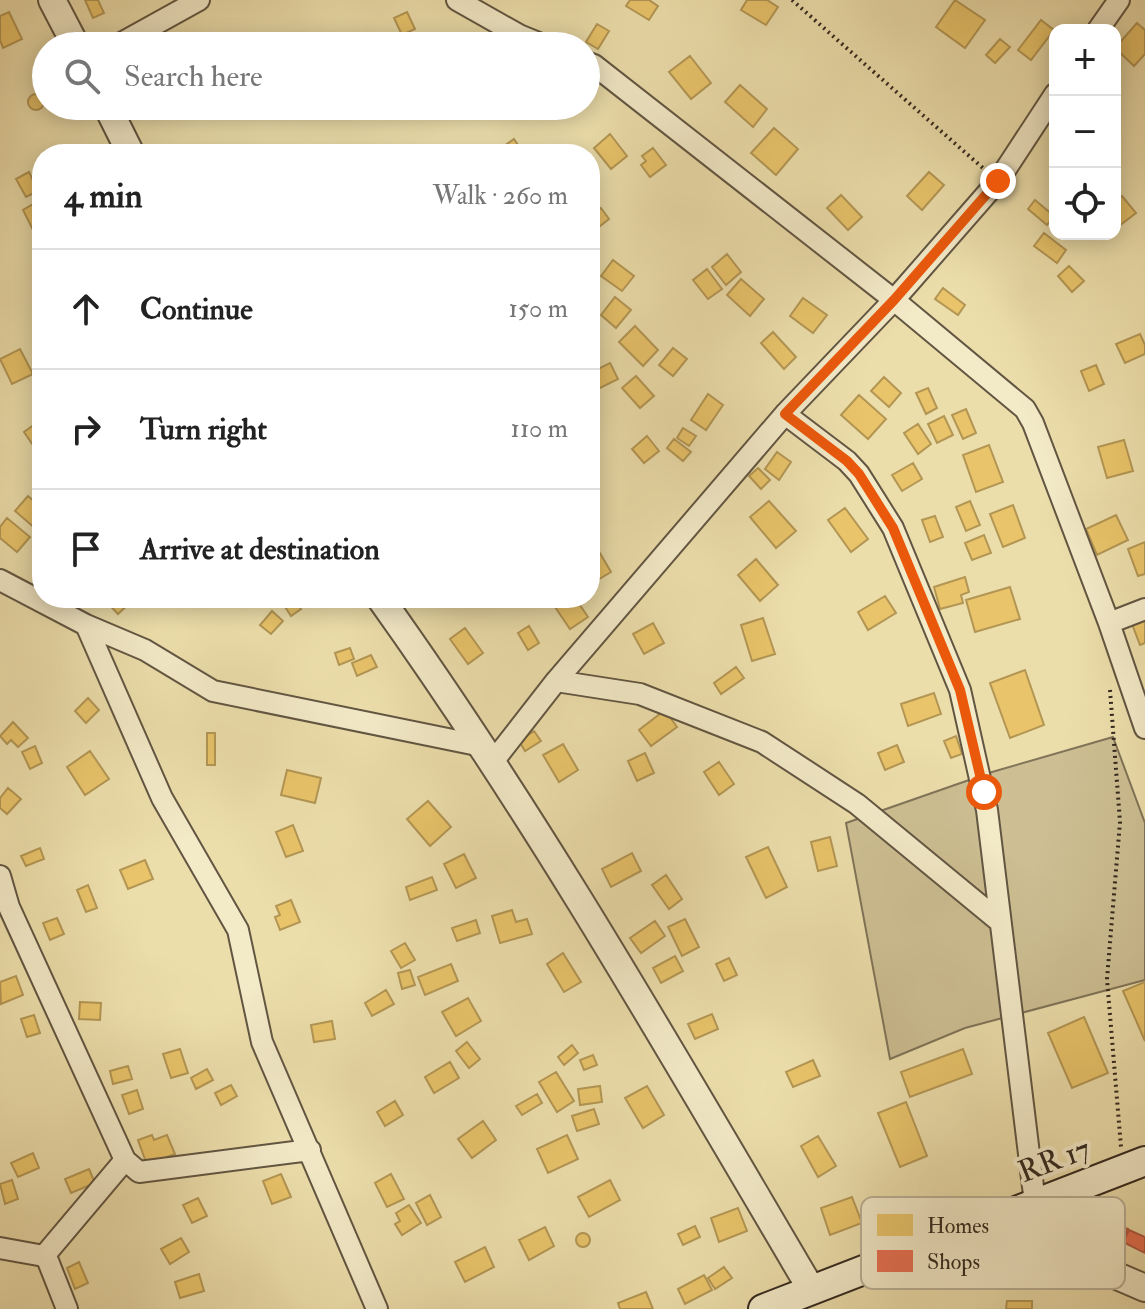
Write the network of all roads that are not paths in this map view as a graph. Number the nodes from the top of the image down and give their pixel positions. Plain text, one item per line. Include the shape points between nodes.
1 (52, 0) edge
2 (199, 0) edge
3 (457, 0) edge
4 (1119, 0) edge
5 (1102, 24) edge
6 (69, 32) edge
7 (141, 32) edge
8 (514, 32) edge
9 (600, 70) edge
10 (1054, 96) edge
11 (114, 120) edge
12 (126, 144) edge
13 (894, 300) junction
14 (785, 414) junction
15 (0, 580) edge
16 (32, 597) edge
17 (54, 608) edge
18 (387, 608) edge
19 (1145, 609) edge
20 (1109, 623) junction
21 (86, 625) junction
22 (556, 681) junction
23 (1145, 728) edge
24 (487, 755) junction
25 (0, 876) edge
26 (999, 921) junction
27 (310, 1150) junction
28 (125, 1160) junction
29 (1134, 1166) edge
30 (1034, 1197) edge
31 (1051, 1197) edge
32 (0, 1248) edge
33 (44, 1256) junction
34 (861, 1270) edge
35 (1125, 1279) edge
36 (1145, 1288) edge
37 (811, 1289) junction
38 (67, 1309) edge
39 (377, 1309) edge
40 (763, 1309) edge

1 - 6 street
2 - 7 street
3 - 8 street
4 - 5 street
9 - 13 street
10 - 13 street via 998,181
11 - 12 street
13 - 14 street
13 - 20 street via 1025,409
14 - 22 street
14 - 26 street via 847,461 893,528 960,690 987,810
15 - 16 street
17 - 21 street
18 - 24 street
19 - 20 street
20 - 23 street
21 - 24 street via 145,650 225,695
21 - 27 street via 162,798 234,919 262,1042
22 - 24 street
22 - 26 street via 640,694 762,742 857,804
24 - 37 street
25 - 28 street via 9,907
26 - 30 street
27 - 28 street via 139,1172
27 - 39 street
28 - 33 street
29 - 31 main road, RR 17 / RR 17
32 - 33 street
33 - 38 street
34 - 37 main road, RR 17 / RR 17
35 - 36 street
37 - 40 main road, RR 17 / RR 17

